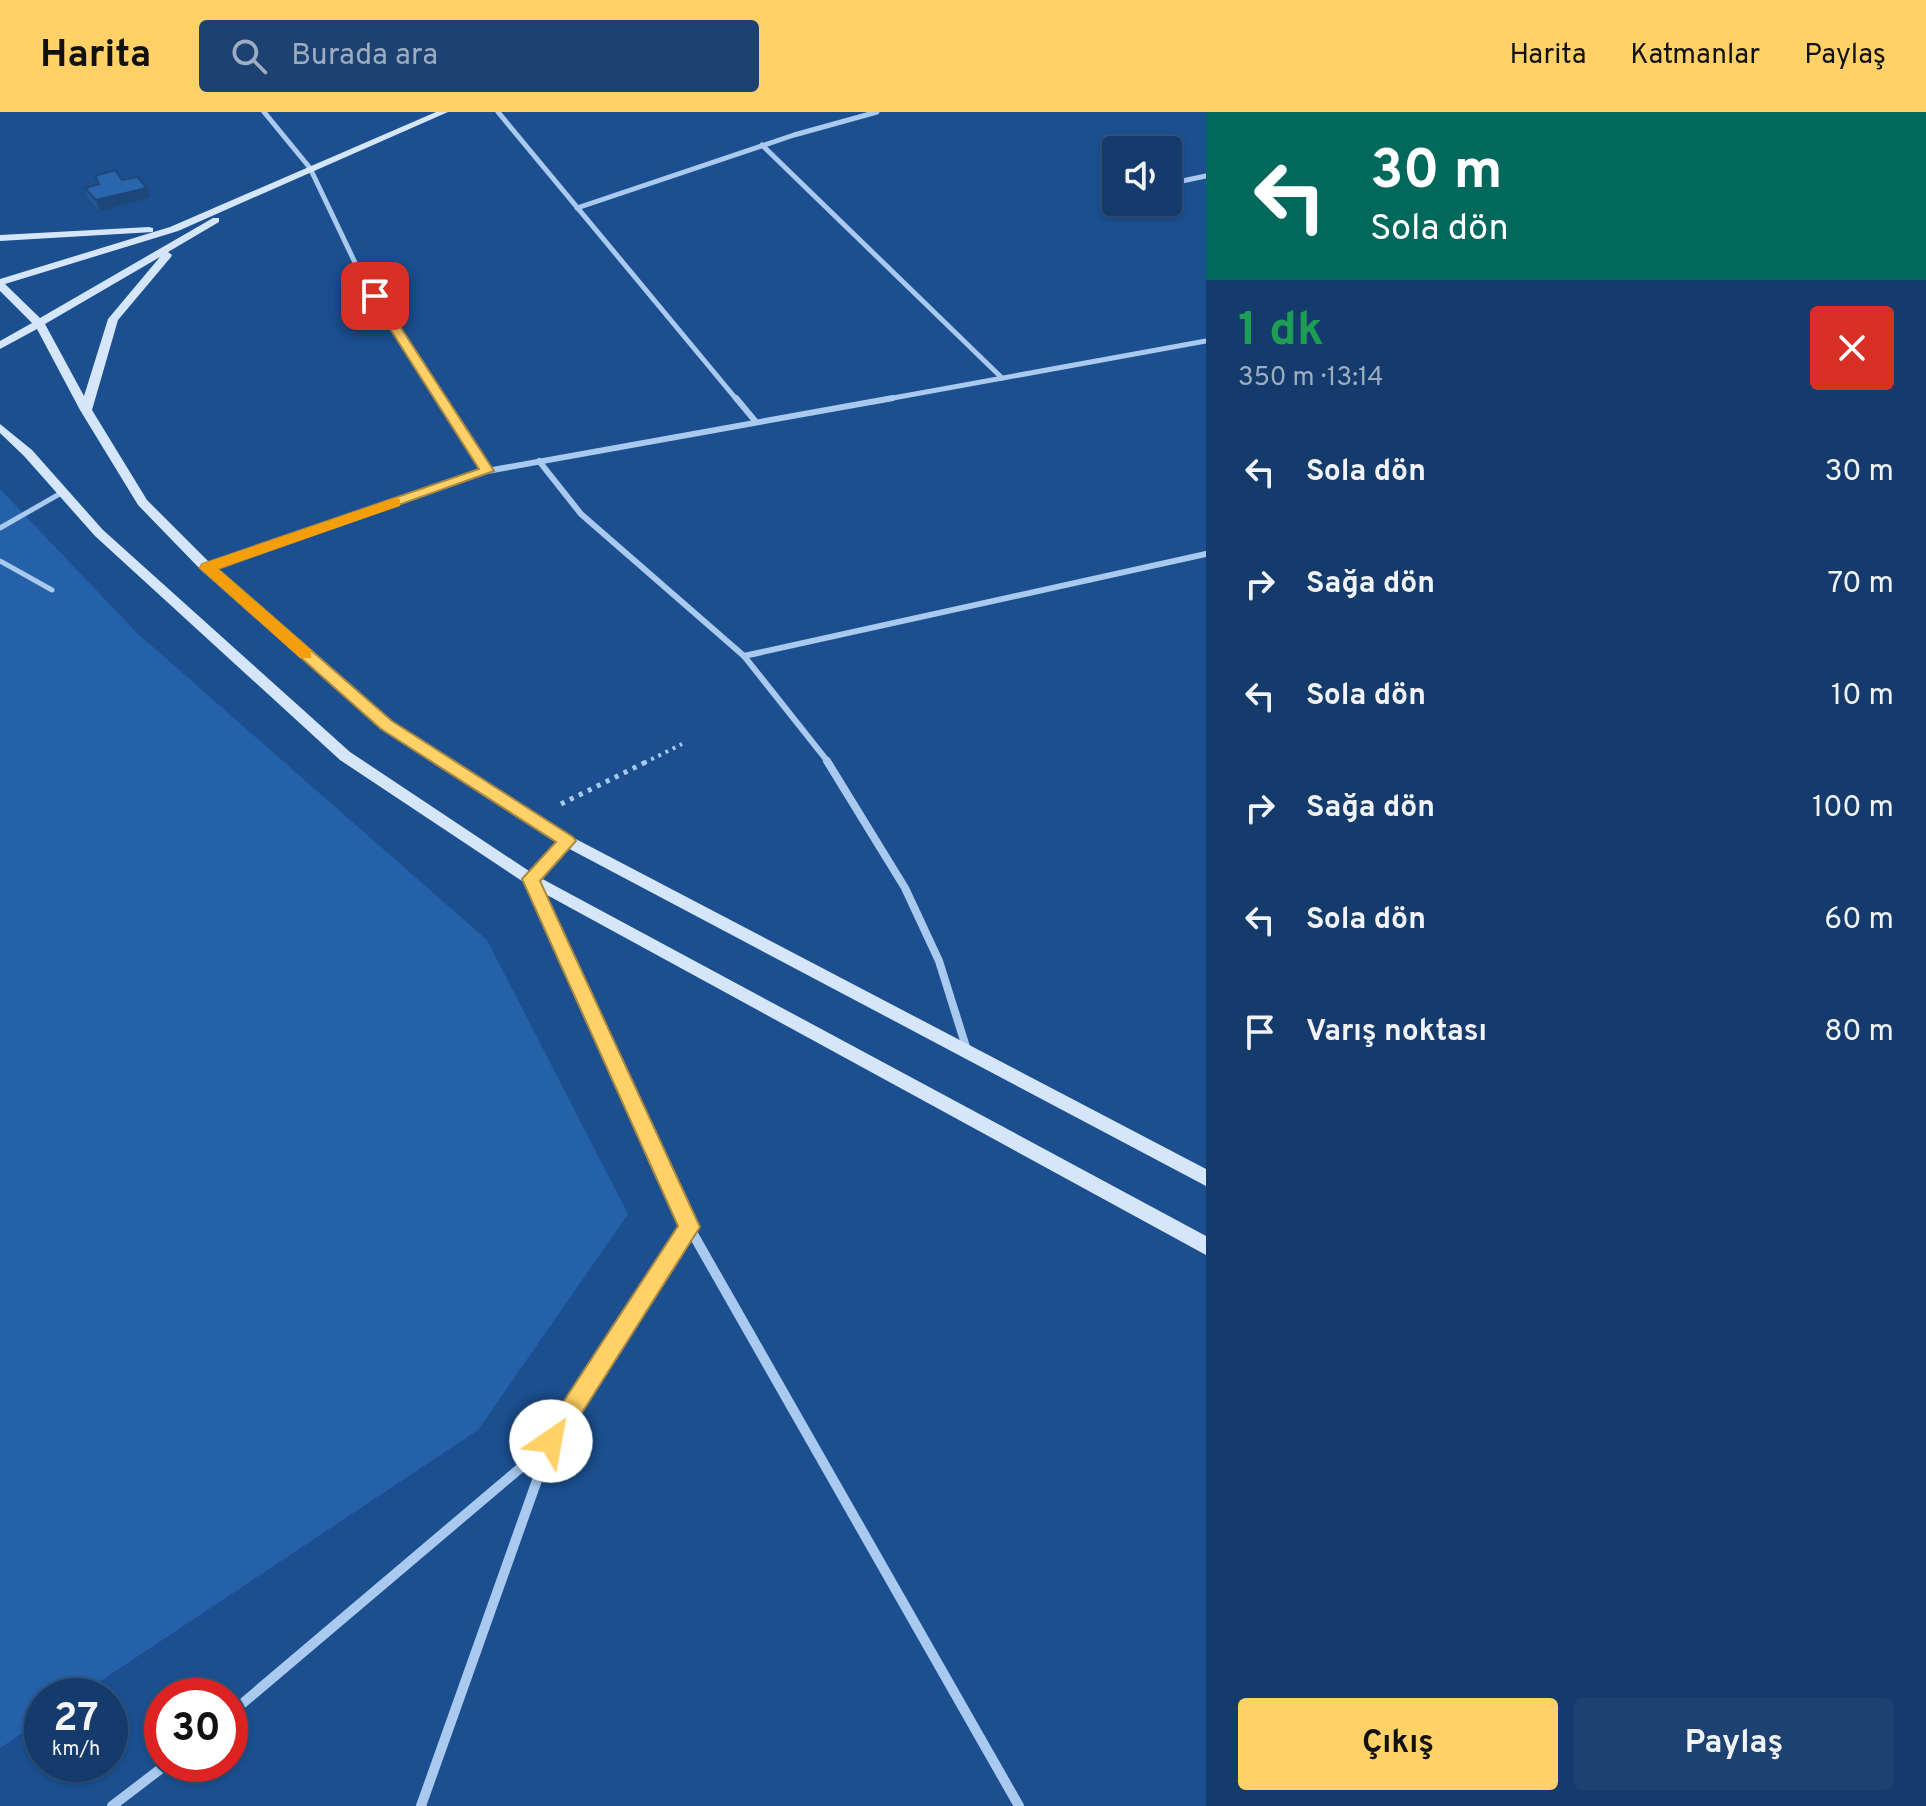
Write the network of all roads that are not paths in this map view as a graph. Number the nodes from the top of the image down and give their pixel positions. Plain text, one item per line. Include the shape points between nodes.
1 (264, 112) edge
2 (444, 112) edge
3 (498, 112) edge
4 (877, 112) edge
5 (762, 145) junction
6 (310, 168) junction
7 (1206, 176) edge
8 (1182, 181) edge
9 (265, 190) junction
10 (577, 208) junction
11 (174, 229) junction
12 (0, 238) edge
13 (175, 245) junction
14 (0, 283) edge
15 (39, 323) junction
16 (1206, 341) edge
17 (0, 346) edge
18 (1002, 378) junction
19 (86, 410) junction
20 (756, 422) junction
21 (0, 427) edge
22 (539, 461) junction
23 (487, 471) junction
24 (63, 492) junction
25 (0, 528) edge
26 (1206, 554) edge
27 (0, 561) edge
28 (207, 568) junction
29 (52, 590) dead end
30 (744, 656) junction
31 (567, 841) junction
32 (530, 879) junction
33 (968, 1054) junction
34 (1206, 1178) edge
35 (689, 1227) junction
36 (1206, 1246) edge
37 (551, 1441) junction
38 (248, 1699) edge
39 (144, 1782) edge
40 (112, 1806) edge
41 (421, 1806) edge
42 (1019, 1806) edge

1 - 6 street
2 - 6 street
3 - 10 street
4 - 5 street
5 - 10 street
5 - 18 street
6 - 9 street
6 - 23 street via 359,271
7 - 8 street
9 - 11 street
9 - 13 street
10 - 20 street
11 - 12 street
11 - 14 street
13 - 15 street
13 - 19 street via 113,319
14 - 15 street
15 - 17 street
15 - 19 street
16 - 18 street
18 - 20 street
19 - 28 street via 142,502
20 - 22 street
21 - 24 street
22 - 23 street
22 - 30 street via 581,514
23 - 28 street
24 - 25 lane
24 - 32 street via 99,533 345,756
26 - 30 street
27 - 29 lane
28 - 31 street via 387,725
30 - 33 street via 827,760 905,888 939,961
31 - 32 street
31 - 33 street
32 - 35 street
32 - 36 street
33 - 34 street
35 - 37 street
35 - 42 street
37 - 38 street
37 - 41 street
39 - 40 street

